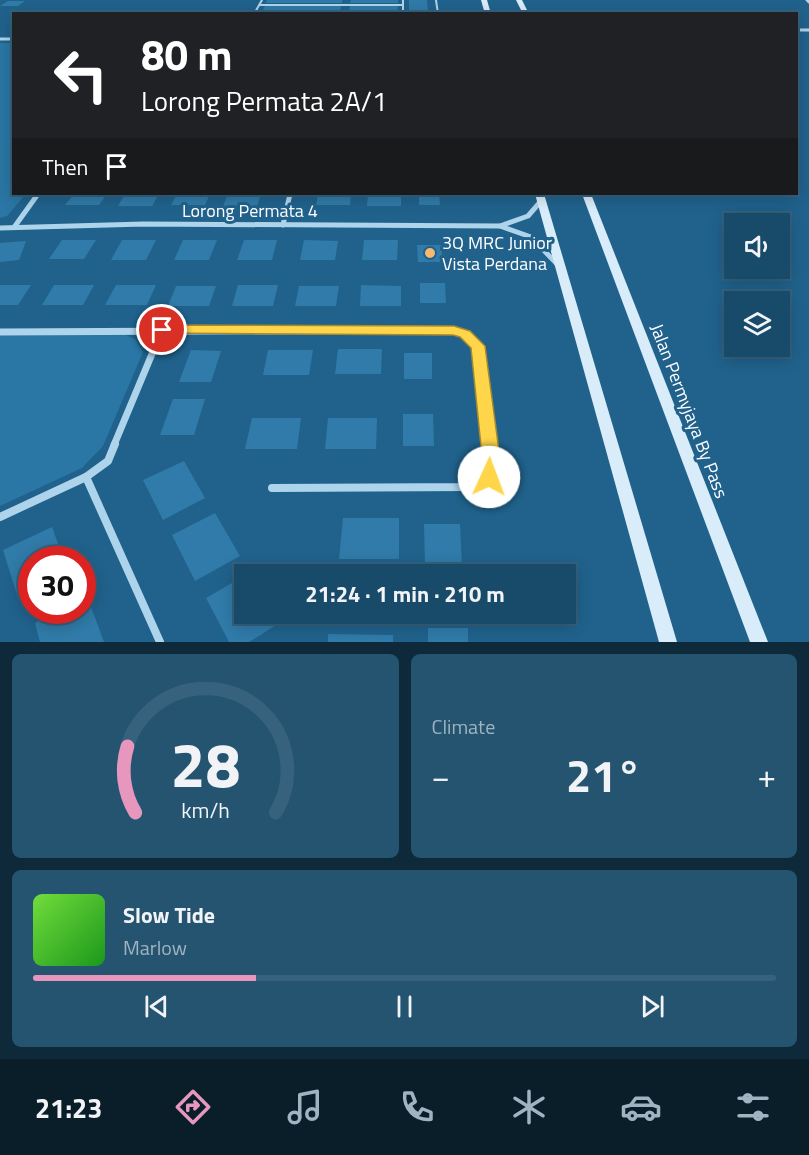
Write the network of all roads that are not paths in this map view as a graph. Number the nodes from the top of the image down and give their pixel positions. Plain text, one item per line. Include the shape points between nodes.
1 (262, 0) edge
2 (403, 0) edge
3 (260, 5) junction
4 (403, 5) junction
5 (255, 12) edge
6 (403, 12) edge
7 (37, 195) edge
8 (290, 195) edge
9 (586, 195) edge
10 (540, 197) edge
11 (282, 225) junction
12 (15, 226) junction
13 (500, 226) junction
14 (0, 228) edge
15 (560, 266) junction
16 (162, 330) junction
17 (0, 332) edge
18 (86, 477) junction
19 (272, 488) dead end
20 (0, 518) edge
21 (160, 642) edge
22 (668, 642) edge
23 (759, 642) edge

1 - 3 lane
2 - 4 lane
3 - 4 lane
3 - 5 lane
4 - 6 lane
7 - 12 street
8 - 11 street
9 - 23 main road, Jalan Permyjaya By Pass
10 - 13 street via 528,216
10 - 15 main road
11 - 12 street, Lorong Permata 4
11 - 13 street, Lorong Permata 4
12 - 14 street, Lorong Permata 4
13 - 15 street via 531,237
15 - 22 main road
16 - 17 street
16 - 18 street via 114,452
16 - 19 street via 454,330 472,338 478,346 492,466 489,477 480,486
18 - 20 street
18 - 21 street

